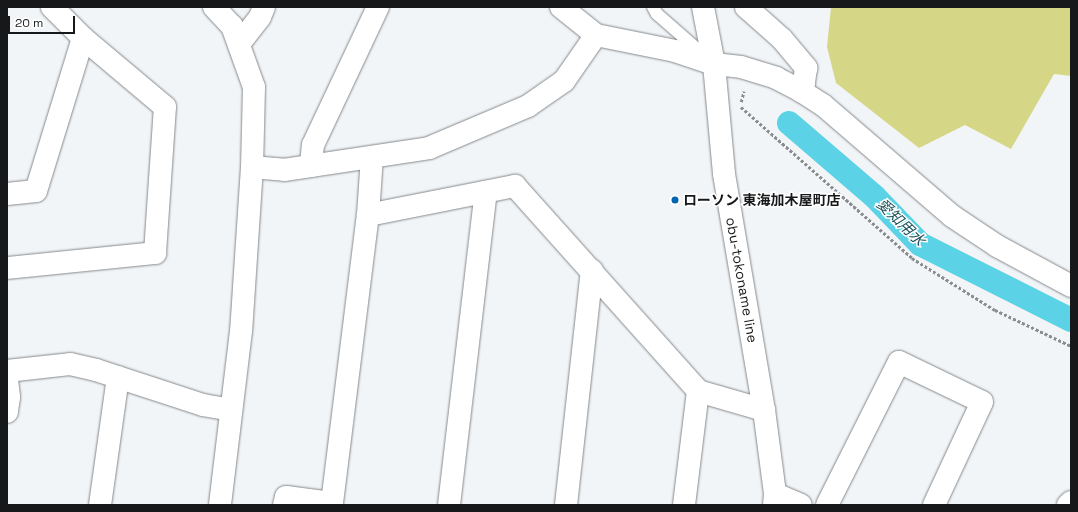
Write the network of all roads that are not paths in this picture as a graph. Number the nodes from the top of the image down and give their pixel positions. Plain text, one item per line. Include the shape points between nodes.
1 (52, 7) edge
2 (214, 7) edge
3 (264, 7) edge
4 (378, 7) edge
5 (561, 7) edge
6 (653, 7) edge
7 (703, 7) edge
8 (746, 7) edge
9 (596, 35) junction
10 (83, 38) junction
11 (239, 44) junction
12 (714, 64) junction
13 (801, 92) junction
14 (372, 156) junction
15 (311, 166) junction
16 (252, 167) junction
17 (486, 192) junction
18 (7, 194) edge
19 (368, 215) junction
20 (7, 268) edge
21 (592, 270) junction
22 (1071, 286) edge
23 (7, 371) edge
24 (118, 377) junction
25 (7, 380) edge
26 (698, 391) junction
27 (230, 410) junction
28 (764, 410) junction
29 (7, 412) edge
30 (775, 499) edge
31 (1071, 502) edge
32 (100, 505) edge
33 (220, 505) edge
34 (284, 505) edge
35 (448, 505) edge
36 (566, 505) edge
37 (684, 505) edge
38 (801, 505) edge
39 (827, 505) edge
40 (934, 505) edge
41 (1068, 505) edge

1 - 10 street
2 - 11 street via 232,26
3 - 11 street via 260,17
4 - 15 street via 314,145
5 - 9 street
6 - 12 lane via 657,14
7 - 12 street, obu-tokoname line
8 - 13 street via 782,39 806,68
9 - 12 street via 675,51
9 - 14 street via 564,81 528,106 428,148
10 - 18 street via 36,191
10 - 20 street via 165,107 155,253
11 - 16 street via 254,87
12 - 13 street via 776,78
12 - 28 street, obu-tokoname line via 724,174
13 - 22 street via 823,105 952,216 997,246
14 - 15 street
14 - 19 street
15 - 16 street via 284,170
16 - 27 street via 241,331
17 - 19 street
17 - 21 street via 515,186
17 - 35 street
19 - 34 street via 332,503 286,497
21 - 26 street
21 - 36 street
23 - 24 street via 70,364
24 - 27 street via 203,405
24 - 32 street
25 - 29 street
26 - 28 street
26 - 37 street
27 - 33 street
28 - 30 street, obu-tokoname line
30 - 38 street
31 - 41 street
39 - 40 street via 900,362 982,402

